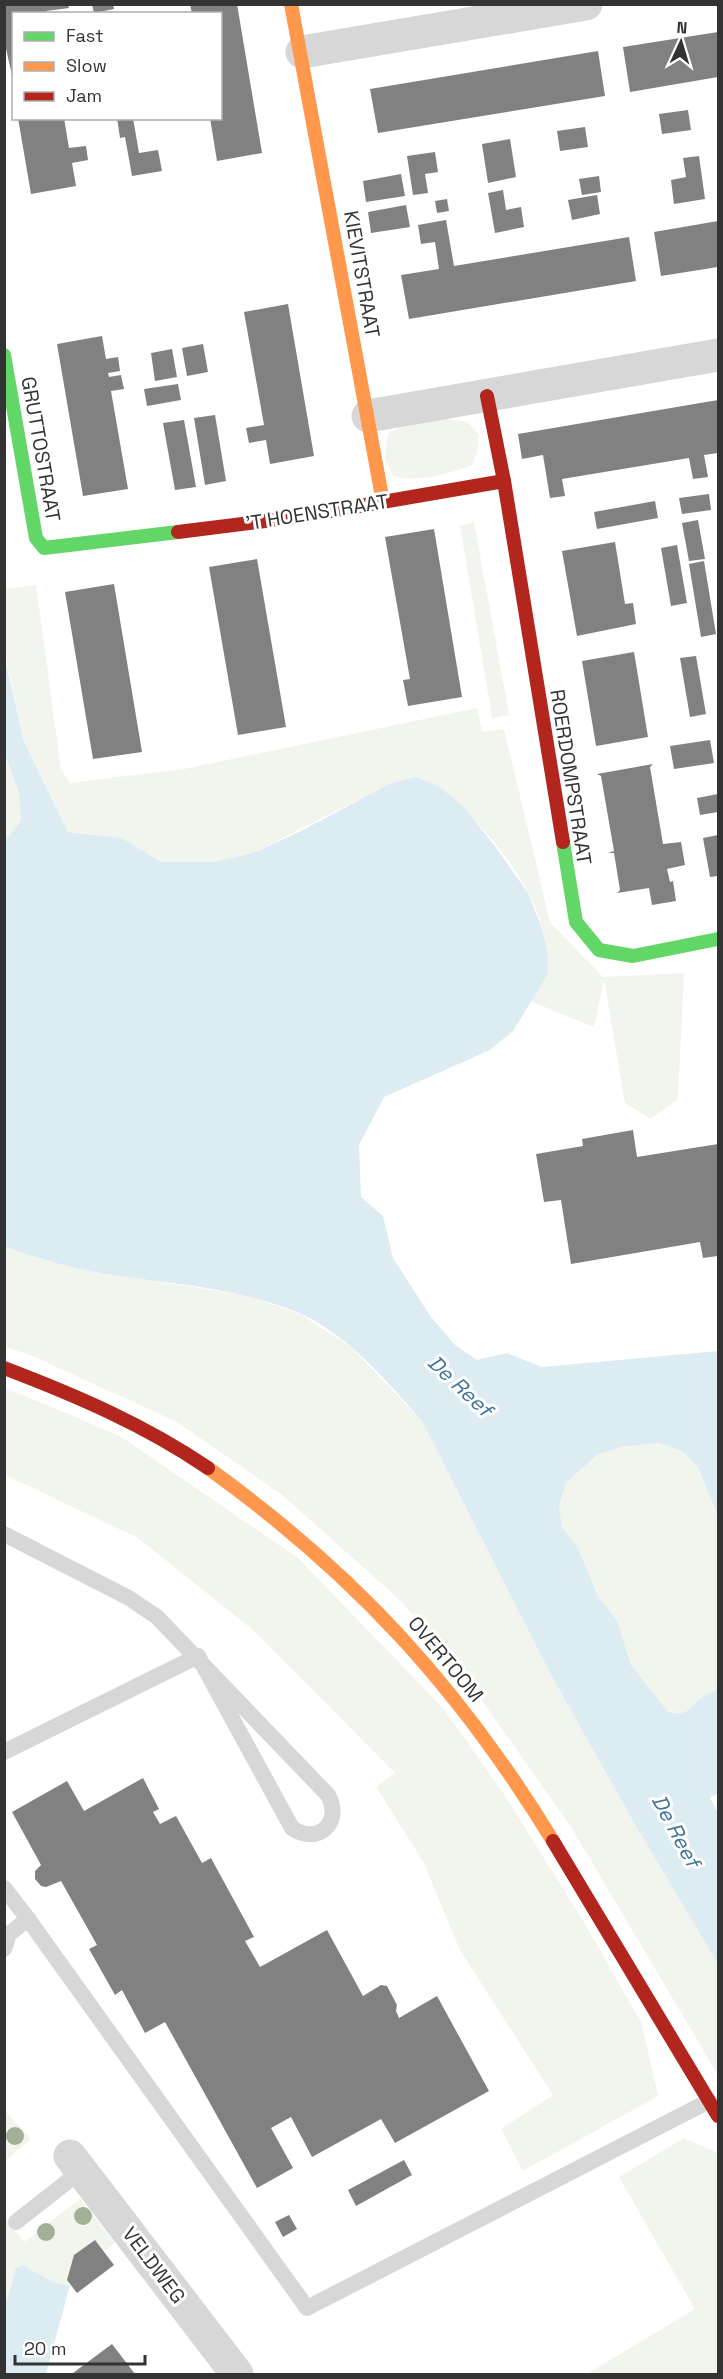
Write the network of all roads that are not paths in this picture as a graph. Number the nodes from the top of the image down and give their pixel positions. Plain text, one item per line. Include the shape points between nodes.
1 (291, 4) edge
2 (586, 4) edge
3 (302, 52) junction
4 (4, 355) edge
5 (718, 355) edge
6 (487, 396) junction
7 (368, 416) junction
8 (504, 481) junction
9 (383, 502) junction
10 (44, 548) joint
11 (718, 939) edge
12 (4, 1368) edge
13 (4, 1534) edge
14 (198, 1656) junction
15 (4, 1752) edge
16 (4, 1888) edge
17 (28, 1919) junction
18 (4, 1949) edge
19 (709, 2101) junction
20 (718, 2116) edge
21 (76, 2163) joint
22 (16, 2222) dead end
23 (237, 2374) edge

1 - 3 street
2 - 3 street
3 - 7 street, KIEVITSTRAAT
4 - 10 street, GRUTTOSTRAAT via 36,538
5 - 6 street
6 - 7 street
6 - 8 street
7 - 9 street, KIEVITSTRAAT
8 - 9 street, 'T HOENSTRAAT
8 - 11 street, ROERDOMPSTRAAT via 576,922 598,950 633,956
9 - 10 street, 'T HOENSTRAAT via 291,518
12 - 19 street, OVERTOOM via 124,1419 232,1483 334,1566 390,1621 475,1724 519,1786
13 - 14 lane via 129,1598 157,1617
14 - 14 lane via 328,1795 334,1814 323,1832 301,1834 292,1827
14 - 15 lane
16 - 17 lane
17 - 18 lane via 9,1934
17 - 19 lane via 307,2308
19 - 20 street, OVERTOOM
21 - 22 lane
21 - 23 street, VELDWEG

